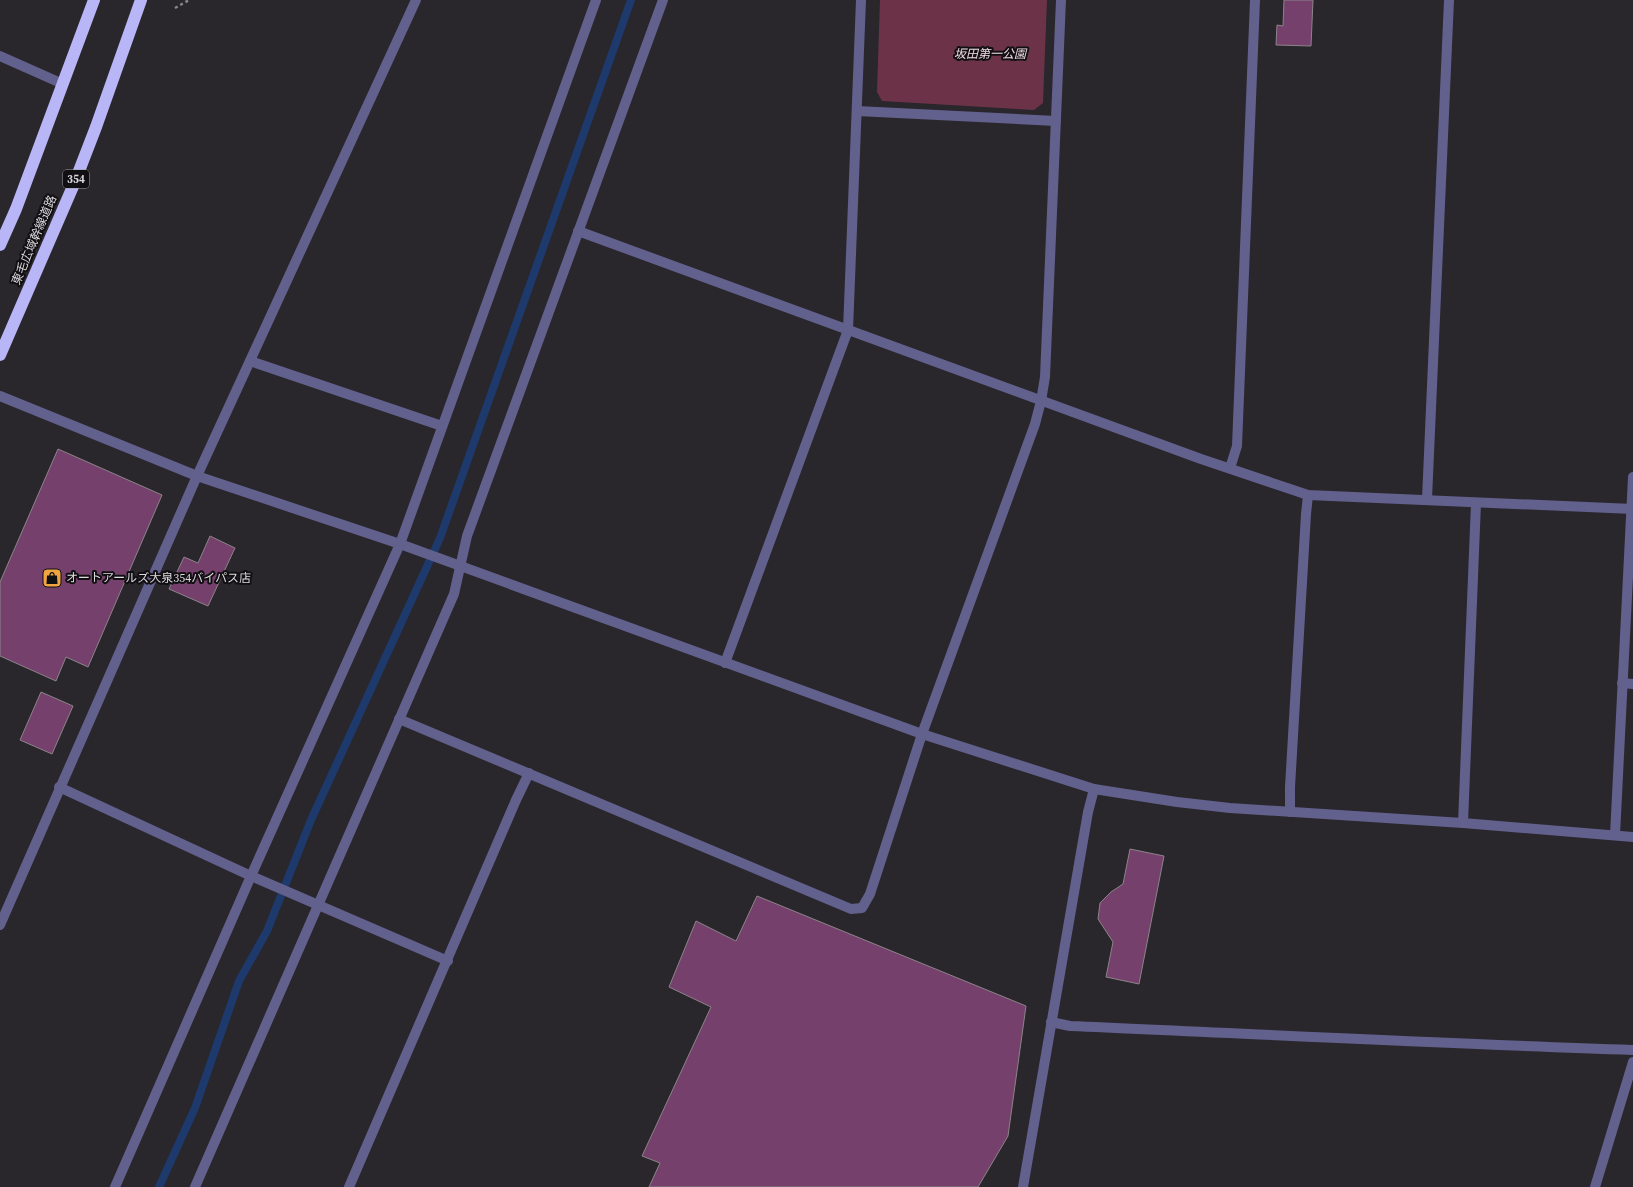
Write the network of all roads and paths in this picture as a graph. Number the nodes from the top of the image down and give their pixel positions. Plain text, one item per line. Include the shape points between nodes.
1 (94, 0) edge
2 (141, 0) edge
3 (189, 0) edge
4 (416, 0) edge
5 (596, 0) edge
6 (662, 0) edge
7 (861, 0) edge
8 (1061, 0) edge
9 (1255, 0) edge
10 (1449, 0) edge
11 (175, 8) dead end
12 (0, 56) edge
13 (63, 84) junction
14 (857, 112) junction
15 (1056, 122) junction
16 (578, 231) junction
17 (0, 246) edge
18 (848, 330) junction
19 (0, 355) edge
20 (250, 361) junction
21 (0, 396) edge
22 (1041, 401) junction
23 (442, 426) junction
24 (1230, 468) junction
25 (197, 476) junction
26 (1633, 477) edge
27 (1308, 495) junction
28 (1428, 499) junction
29 (1476, 503) junction
30 (1632, 509) edge
31 (400, 544) junction
32 (461, 567) junction
33 (725, 663) junction
34 (1622, 683) junction
35 (1633, 684) edge
36 (399, 719) junction
37 (922, 734) junction
38 (529, 773) junction
39 (59, 787) junction
40 (1094, 789) junction
41 (1290, 812) junction
42 (1463, 823) junction
43 (1615, 835) junction
44 (1633, 837) edge
45 (251, 876) junction
46 (318, 904) junction
47 (0, 925) edge
48 (448, 961) junction
49 (1051, 1022) junction
50 (1633, 1050) edge
51 (1633, 1062) edge
52 (115, 1187) edge
53 (195, 1187) edge
54 (349, 1187) edge
55 (1023, 1187) edge
56 (1595, 1187) edge

1 - 13 highway
2 - 19 highway, 東毛広域幹線道路 / 354 via 82,163
3 - 11 path
4 - 20 street
5 - 23 street
6 - 16 street
7 - 14 street
8 - 15 street
9 - 24 street via 1238,446
10 - 28 street
12 - 13 street
13 - 17 highway
14 - 15 street
14 - 18 street
15 - 22 street via 1045,377
16 - 18 street
16 - 32 street via 467,536
18 - 22 street
18 - 33 street
20 - 23 street
20 - 25 street
21 - 25 street
22 - 24 street
22 - 37 street
23 - 31 street
24 - 27 street
25 - 31 street
25 - 39 street
26 - 30 street
27 - 28 street
27 - 41 street
28 - 29 street
29 - 30 street
29 - 42 street
30 - 34 street
31 - 32 street
31 - 45 street
32 - 33 street
32 - 36 street via 454,594
33 - 37 street
34 - 35 street
34 - 43 street
36 - 38 street
36 - 46 street
37 - 38 street via 870,894 862,908 851,909
37 - 40 street
38 - 48 street
39 - 45 street
39 - 47 street
40 - 41 street via 1177,802
40 - 49 street
41 - 42 street
42 - 43 street
43 - 44 street
45 - 46 street
45 - 52 street
46 - 48 street
46 - 53 street
48 - 54 street
49 - 50 street via 1078,1026
49 - 55 street
51 - 56 street

